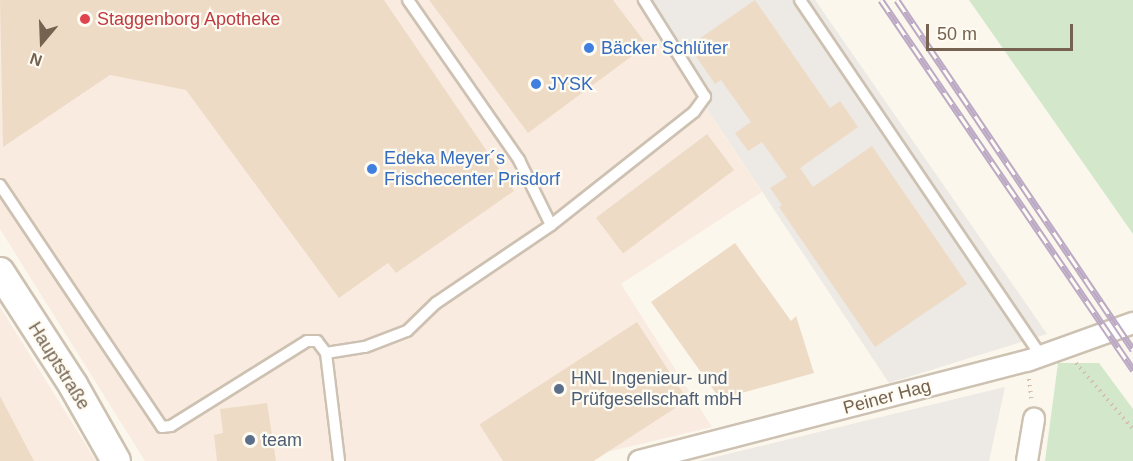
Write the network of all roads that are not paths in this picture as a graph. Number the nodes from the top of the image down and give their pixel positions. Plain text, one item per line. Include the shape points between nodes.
1 (408, 0) edge
2 (644, 0) edge
3 (800, 0) edge
4 (0, 185) edge
5 (551, 225) junction
6 (0, 272) edge
7 (1133, 323) edge
8 (326, 353) junction
9 (1034, 358) junction
10 (1034, 418) road end
11 (116, 461) edge
12 (339, 461) edge
13 (639, 461) edge
14 (1027, 461) edge

1 - 5 lane via 528,174
2 - 5 lane via 705,97 694,112
3 - 9 lane
4 - 8 lane via 162,427 171,426 307,341 317,341
5 - 8 lane via 436,303 407,331 366,347
6 - 11 main road, Hauptstraße via 73,385
7 - 9 street, Peiner Hag
8 - 12 lane
9 - 13 street, Peiner Hag
10 - 14 street

